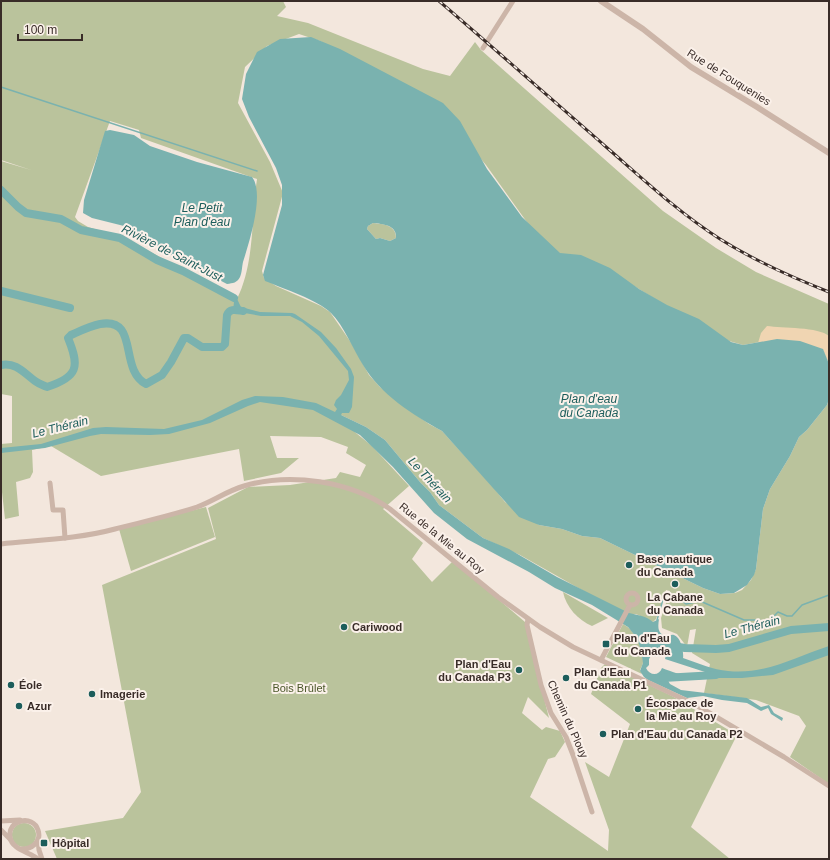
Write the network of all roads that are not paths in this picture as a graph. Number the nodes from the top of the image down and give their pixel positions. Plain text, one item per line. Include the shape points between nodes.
1 (513, 1) edge
2 (601, 1) edge
3 (483, 48) dead end
4 (829, 153) edge
5 (50, 483) dead end
6 (66, 538) junction
7 (1, 544) edge
8 (630, 605) dead end
9 (528, 619) junction
10 (535, 624) junction
11 (530, 634) junction
12 (601, 660) junction
13 (829, 786) edge
14 (592, 812) dead end
15 (23, 820) junction
16 (1, 821) edge
17 (1, 830) edge
18 (38, 837) junction
19 (11, 840) junction
20 (20, 849) junction
21 (38, 859) edge
22 (42, 859) edge

1 - 3 street
2 - 4 street, Rue de Fouquenies via 643,29 691,67
5 - 6 street via 53,510 63,510
6 - 7 street, Rue de la Mie au Roy
6 - 9 street, Rue de la Mie au Roy via 177,513 251,484 281,480 327,483 355,491 386,506
8 - 12 street
9 - 10 street, Rue de la Mie au Roy
9 - 11 street, Chemin du Plouy
10 - 11 street
10 - 12 street, Rue de la Mie au Roy
11 - 14 street, Chemin du Plouy via 544,694 573,754
12 - 13 street, Rue de la Mie au Roy via 696,705
15 - 16 street
15 - 18 street via 35,825
15 - 19 street via 12,827
17 - 19 street
18 - 20 street via 32,847
18 - 22 street
19 - 20 street via 14,846
20 - 21 street

